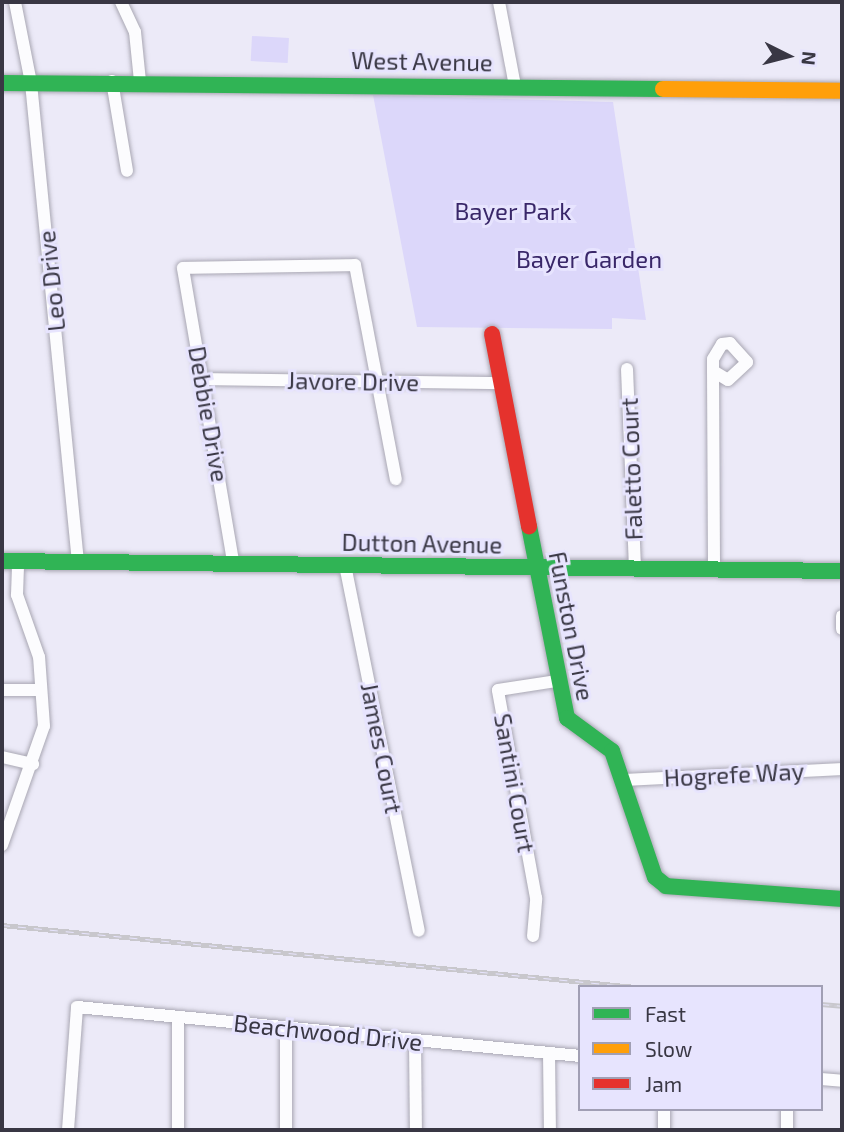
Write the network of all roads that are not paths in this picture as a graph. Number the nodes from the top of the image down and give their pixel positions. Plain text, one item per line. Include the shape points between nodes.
1 (15, 2) edge
2 (121, 2) edge
3 (499, 2) edge
4 (111, 81) junction
5 (141, 81) junction
6 (31, 82) junction
7 (2, 83) edge
8 (515, 86) junction
9 (842, 90) edge
10 (127, 171) dead end
11 (492, 334) dead end
12 (627, 369) dead end
13 (713, 371) dead end
14 (205, 379) junction
15 (378, 382) junction
16 (501, 383) junction
17 (396, 479) dead end
18 (10, 561) edge
19 (233, 561) junction
20 (78, 562) junction
21 (345, 565) junction
22 (538, 567) junction
23 (635, 569) junction
24 (714, 569) junction
25 (842, 571) edge
26 (842, 616) edge
27 (842, 629) edge
28 (557, 681) junction
29 (2, 690) edge
30 (40, 690) junction
31 (2, 757) edge
32 (33, 764) junction
33 (842, 769) edge
34 (625, 780) junction
35 (2, 845) edge
36 (842, 899) edge
37 (419, 932) dead end
38 (533, 936) dead end
39 (178, 1017) junction
40 (286, 1027) junction
41 (415, 1040) junction
42 (550, 1053) junction
43 (578, 1056) edge
44 (823, 1079) edge
45 (842, 1081) edge
46 (664, 1111) edge
47 (787, 1111) edge
48 (68, 1130) edge
49 (178, 1130) edge
50 (286, 1130) edge
51 (416, 1130) edge
52 (550, 1130) edge
53 (664, 1130) edge
54 (787, 1130) edge

1 - 6 street, Leo Drive
2 - 5 street via 135,32
3 - 8 street
4 - 5 street, West Avenue
4 - 6 street, West Avenue
4 - 10 street
5 - 8 street, West Avenue
6 - 7 street, West Avenue
6 - 20 street, Leo Drive
8 - 9 street, West Avenue
11 - 16 street, Funston Drive
12 - 23 street, Faletto Court
13 - 24 street
14 - 15 street, Javore Drive
14 - 15 street, Debbie Drive via 183,268 355,265
14 - 19 street, Debbie Drive
15 - 16 street, Javore Drive
15 - 17 street
16 - 22 street, Funston Drive
18 - 20 street, Dutton Avenue
18 - 30 street via 39,657
19 - 20 street, Dutton Avenue
19 - 21 street, Dutton Avenue
21 - 22 street, Dutton Avenue
21 - 37 street, James Court
22 - 23 street, Dutton Avenue
22 - 28 street, Funston Drive
23 - 24 street, Dutton Avenue
24 - 25 street, Dutton Avenue
26 - 27 street
28 - 34 street, Funston Drive via 567,718 612,751
28 - 38 street, Santini Court via 498,690 536,898
29 - 30 street
30 - 32 street via 44,726
31 - 32 street
32 - 35 street
33 - 34 street, Hogrefe Way
34 - 36 street, Funston Drive via 644,856 666,886
39 - 40 street, Beachwood Drive
39 - 48 street, Beachwood Drive via 77,1007
39 - 49 street
40 - 41 street, Beachwood Drive
40 - 50 street
41 - 42 street, Beachwood Drive
41 - 51 street
42 - 43 street, Beachwood Drive
42 - 52 street
44 - 45 street
46 - 53 street
47 - 54 street

